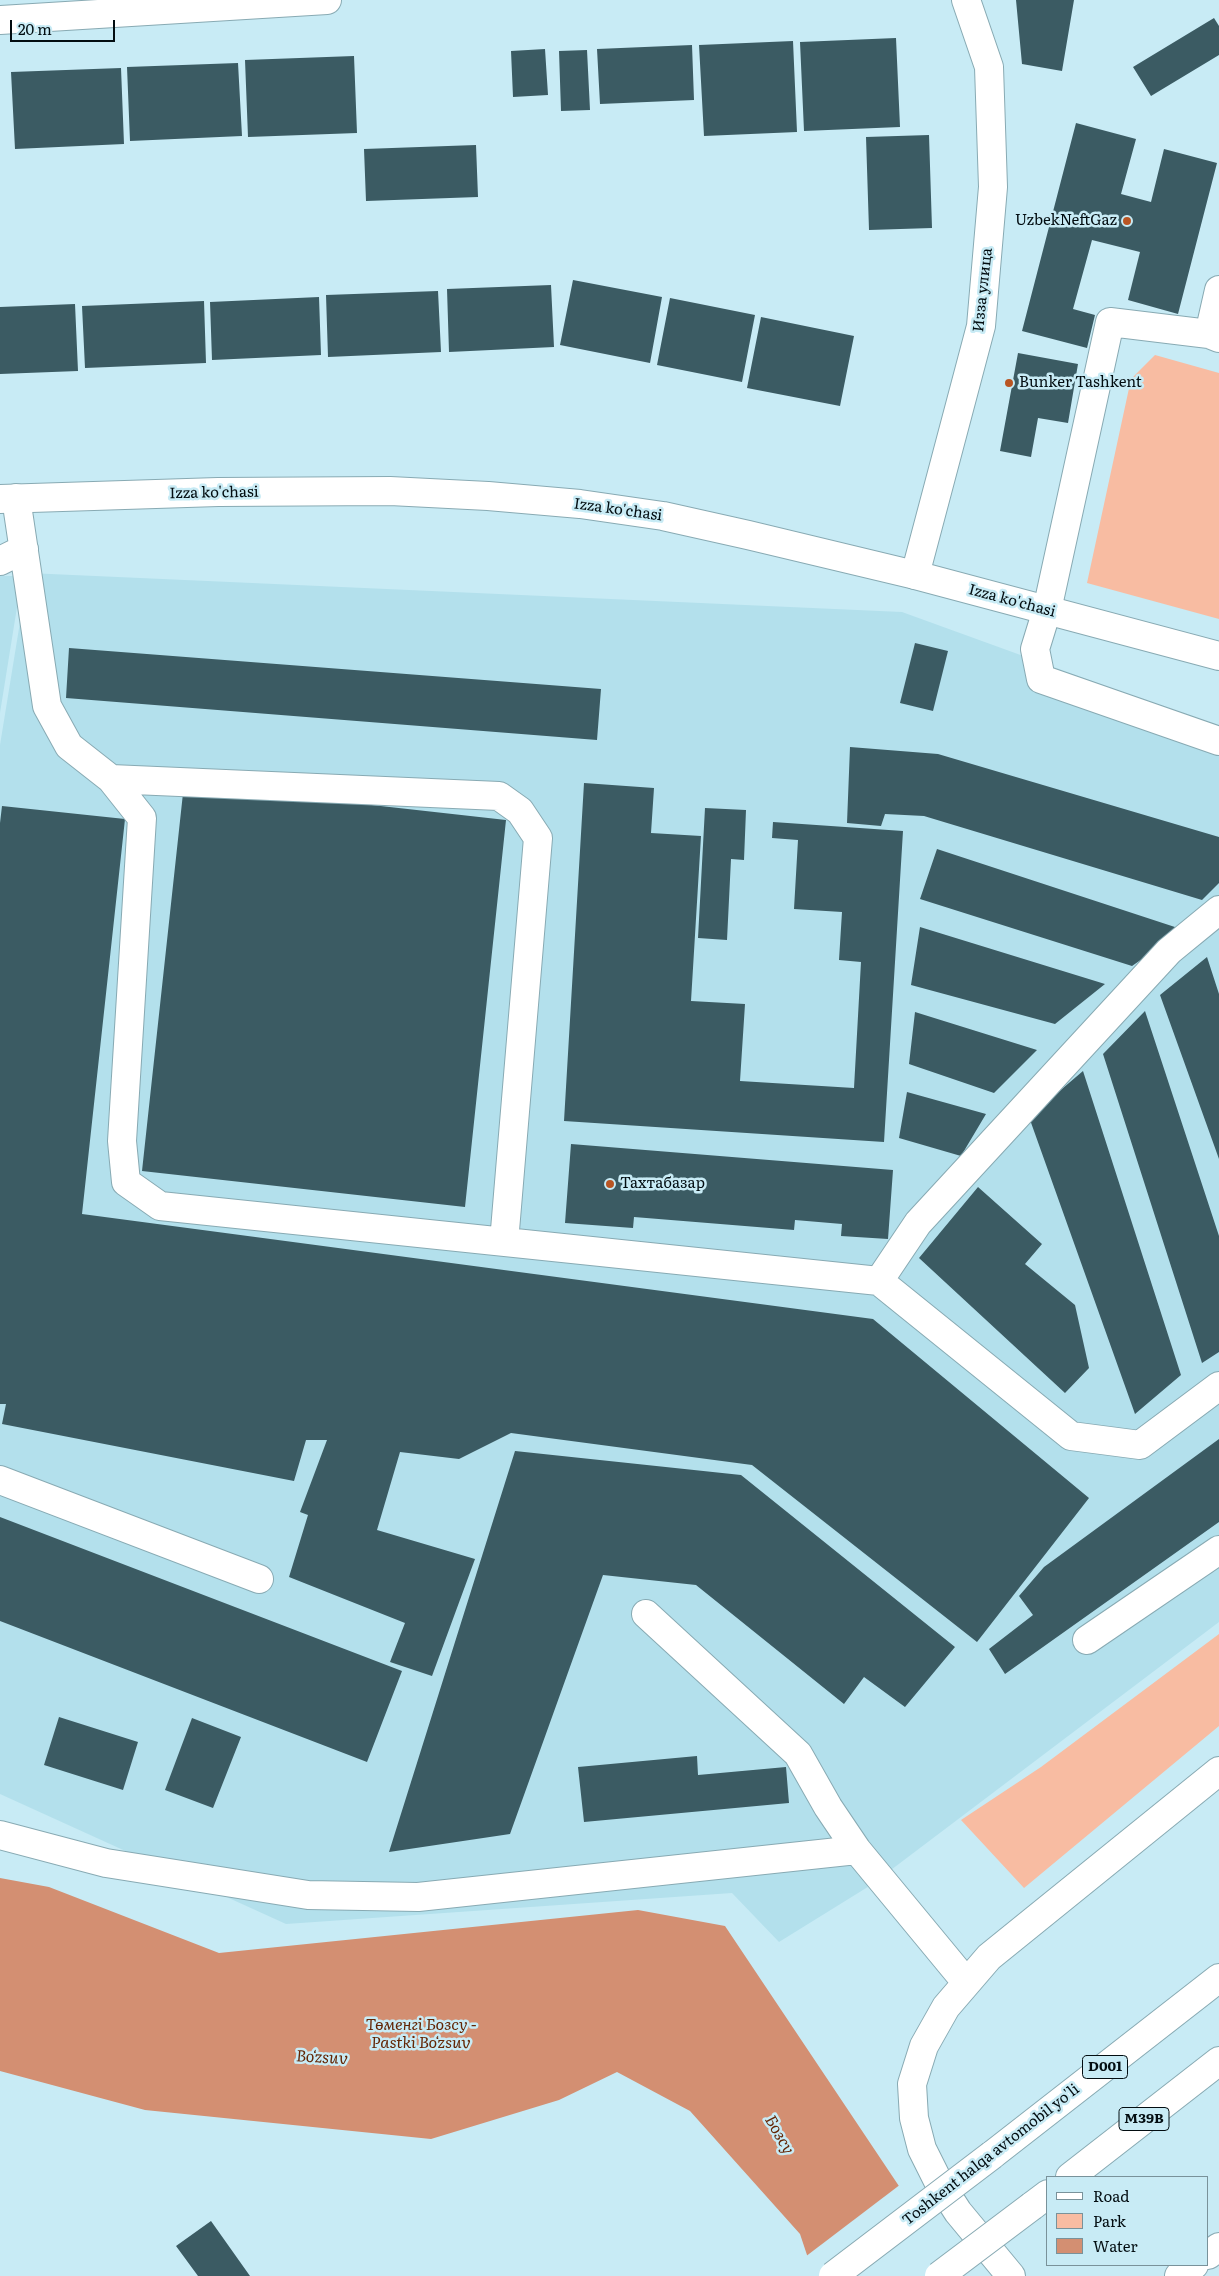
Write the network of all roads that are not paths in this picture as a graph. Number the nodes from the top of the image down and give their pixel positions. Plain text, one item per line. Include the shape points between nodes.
1 (327, 0) edge
2 (966, 0) edge
3 (108, 7) edge
4 (0, 20) edge
5 (1219, 290) edge
6 (1214, 336) edge
7 (8, 498) edge
8 (12, 555) edge
9 (915, 575) junction
10 (1047, 610) junction
11 (1219, 656) edge
12 (1219, 741) edge
13 (111, 779) junction
14 (1219, 910) edge
15 (504, 1242) junction
16 (879, 1281) junction
17 (1219, 1386) edge
18 (0, 1480) edge
19 (1219, 1550) edge
20 (260, 1580) dead end
21 (646, 1614) dead end
22 (1087, 1640) dead end
23 (1219, 1771) edge
24 (0, 1835) edge
25 (857, 1850) junction
26 (1219, 1978) edge
27 (966, 1982) junction
28 (1219, 2061) edge
29 (1071, 2176) edge
30 (1040, 2200) edge
31 (1193, 2266) edge
32 (832, 2276) edge
33 (939, 2276) edge
34 (1011, 2276) edge
35 (1178, 2276) edge

1 - 3 main road
2 - 9 main road, Изза улица via 989,67 993,186 981,326
3 - 4 main road
5 - 6 main road
6 - 10 main road via 1110,322
7 - 8 main road
7 - 9 main road, Izza ko'chasi via 390,491 580,504 663,516
8 - 13 main road via 46,706 70,746
9 - 10 main road, Izza ko'chasi
10 - 11 main road, Izza ko'chasi
10 - 12 main road via 1036,649 1041,679
13 - 15 main road via 142,818 122,1141 126,1182 160,1206
13 - 15 main road via 499,796 520,811 538,838
14 - 16 main road via 1168,951 918,1223
15 - 16 main road
16 - 17 main road via 1071,1436 1140,1445
18 - 20 main road
19 - 22 main road
21 - 25 main road via 798,1754
23 - 27 main road via 989,1957
24 - 25 main road via 106,1863 308,1895 418,1897
25 - 27 main road
26 - 32 main road, Toshkent halqa avtomobil yo'li / D001, bridge
27 - 34 main road via 946,2007 924,2046 912,2084 914,2118 922,2149 938,2181 971,2229
28 - 29 main road, M39B
30 - 33 main road, bridge
31 - 35 main road

